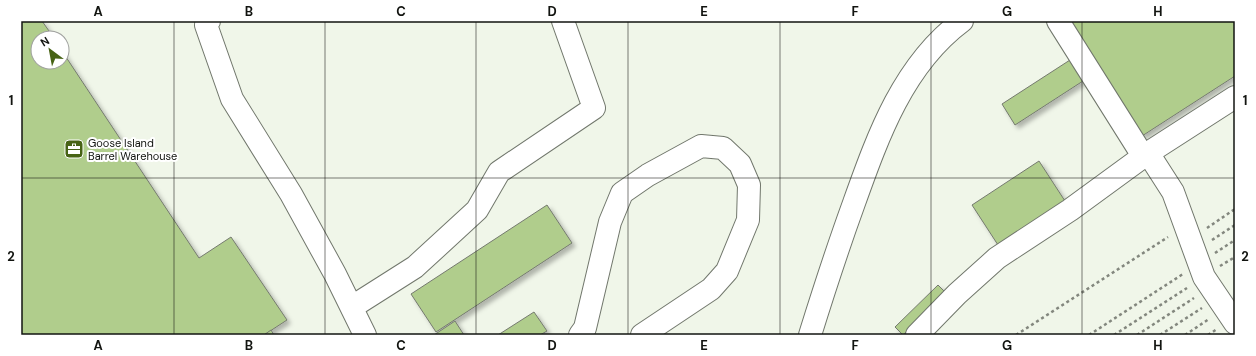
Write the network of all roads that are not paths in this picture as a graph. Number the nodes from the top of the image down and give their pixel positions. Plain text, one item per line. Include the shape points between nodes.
1 (209, 21) edge
2 (563, 21) edge
3 (962, 21) edge
4 (1058, 21) edge
5 (1235, 97) edge
6 (1145, 155) junction
7 (1207, 274) edge
8 (352, 307) junction
9 (366, 335) edge
10 (580, 335) edge
11 (642, 335) edge
12 (810, 335) edge
13 (917, 335) edge

1 - 8 lane via 206,25 232,99 291,194
2 - 8 lane via 594,108 499,172 477,210 415,267
3 - 12 lane via 927,56 896,98 876,142 829,273
4 - 6 lane
5 - 6 lane
6 - 7 lane via 1174,192
6 - 13 lane via 1070,210 997,258 956,294
8 - 9 lane
10 - 11 lane via 585,328 610,222 622,193 648,175 701,146 723,148 740,164 749,186 748,220 727,272 711,290

